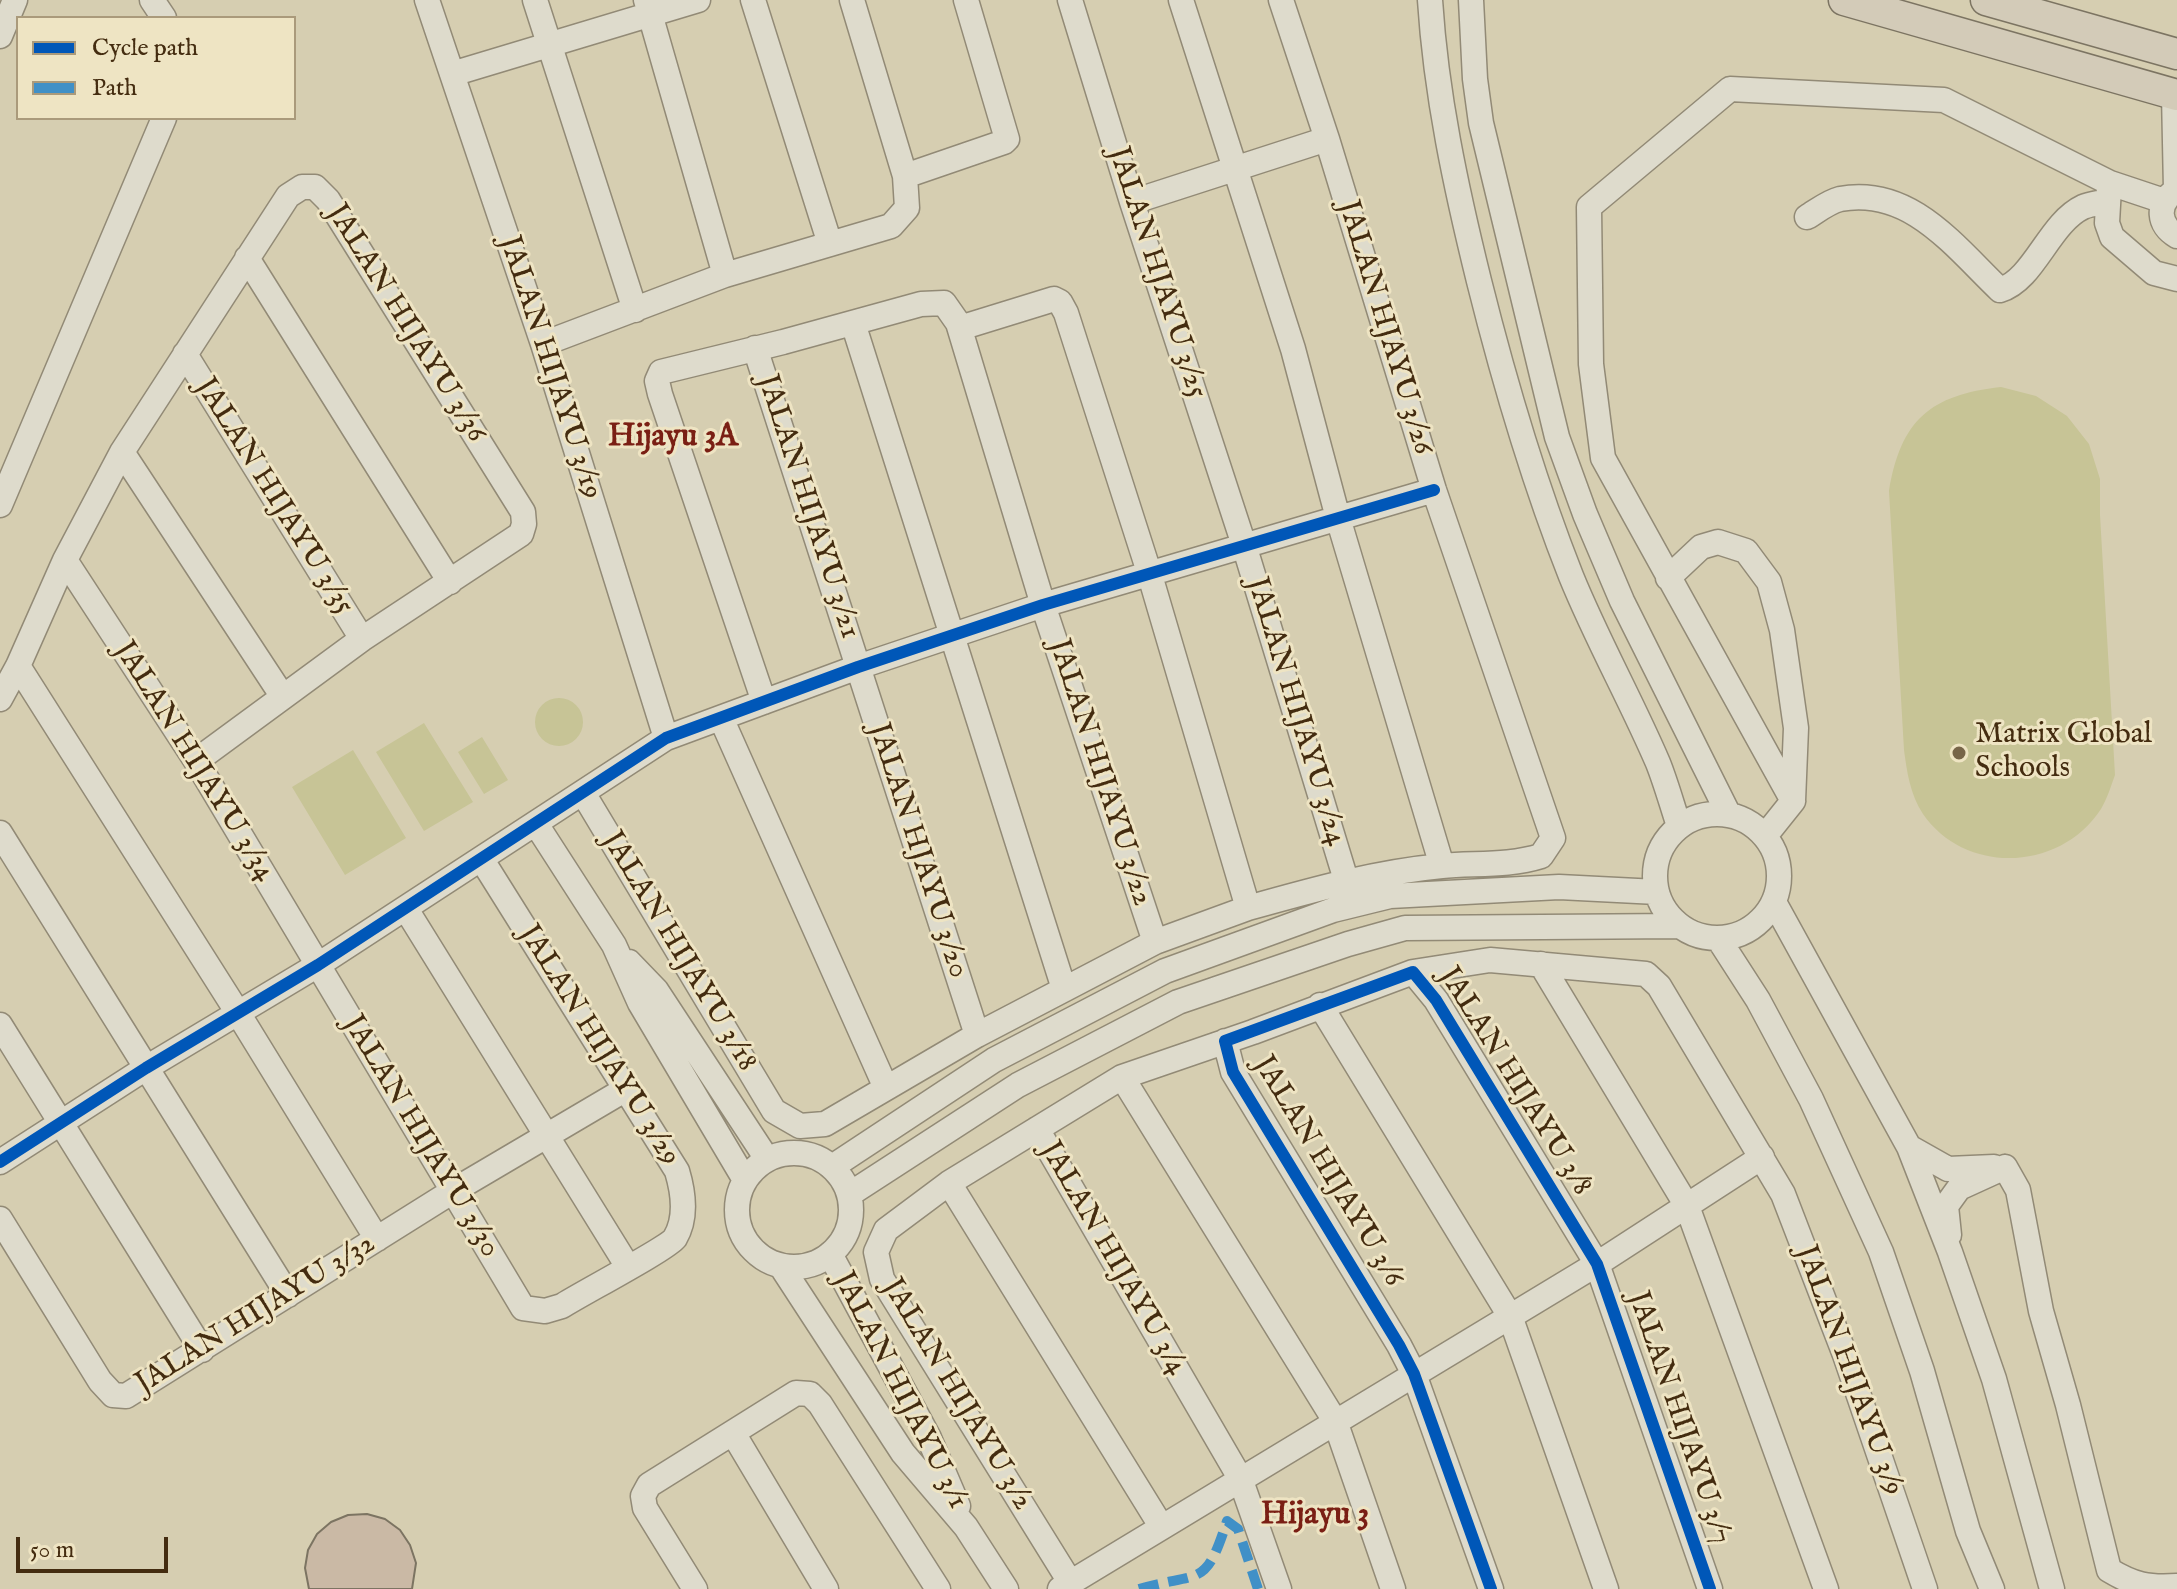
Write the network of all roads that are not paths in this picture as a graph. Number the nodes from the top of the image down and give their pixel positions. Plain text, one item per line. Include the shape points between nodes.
1 (15, 0) edge
2 (427, 0) edge
3 (535, 0) edge
4 (698, 0) edge
5 (753, 0) edge
6 (852, 0) edge
7 (966, 0) edge
8 (1070, 0) edge
9 (1181, 0) edge
10 (1281, 0) edge
11 (1430, 0) edge
12 (1471, 0) edge
13 (1844, 0) edge
14 (1986, 0) edge
15 (649, 7) edge
16 (0, 36) edge
17 (549, 45) junction
18 (2177, 54) edge
19 (452, 74) junction
20 (2176, 94) edge
21 (163, 120) edge
22 (1327, 139) junction
23 (1234, 170) junction
24 (905, 176) junction
25 (2109, 192) junction
26 (2172, 194) edge
27 (1132, 202) junction
28 (1807, 217) dead end
29 (2177, 236) edge
30 (830, 244) junction
31 (247, 258) junction
32 (725, 275) junction
33 (2177, 279) edge
34 (635, 310) junction
35 (853, 323) junction
36 (960, 328) junction
37 (543, 344) junction
38 (755, 348) junction
39 (185, 354) junction
40 (122, 452) junction
41 (1434, 490) junction
42 (0, 505) edge
43 (1338, 518) junction
44 (1244, 545) junction
45 (65, 560) junction
46 (1149, 572) junction
47 (1668, 578) junction
48 (450, 582) junction
49 (1043, 605) junction
50 (953, 635) junction
51 (362, 639) junction
52 (18, 666) junction
53 (858, 667) junction
54 (283, 697) junction
55 (0, 699) edge
56 (764, 702) junction
57 (721, 718) junction
58 (666, 738) junction
59 (196, 761) junction
60 (583, 793) junction
61 (1793, 801) junction
62 (1729, 815) junction
63 (536, 824) junction
64 (1679, 826) junction
65 (0, 833) edge
66 (1765, 836) junction
67 (482, 860) junction
68 (1442, 866) junction
69 (1346, 880) junction
70 (1657, 892) junction
71 (1774, 902) junction
72 (1248, 908) junction
73 (406, 909) junction
74 (1680, 926) junction
75 (1718, 938) junction
76 (1155, 942) junction
77 (614, 945) junction
78 (1541, 964) junction
79 (318, 965) junction
80 (1413, 972) junction
81 (1064, 989) junction
82 (1320, 1005) junction
83 (238, 1013) junction
84 (0, 1025) edge
85 (977, 1035) junction
86 (1225, 1041) junction
87 (146, 1068) junction
88 (1122, 1077) junction
89 (886, 1088) junction
90 (626, 1089) junction
91 (62, 1122) junction
92 (1037, 1129) junction
93 (547, 1136) junction
94 (1909, 1147) junction
95 (1762, 1157) junction
96 (767, 1159) junction
97 (0, 1162) edge
98 (832, 1167) junction
99 (2005, 1167) junction
100 (745, 1180) junction
101 (949, 1183) junction
102 (453, 1191) junction
103 (850, 1194) junction
104 (1687, 1206) junction
105 (0, 1219) edge
106 (377, 1239) junction
107 (1950, 1252) junction
108 (830, 1254) junction
109 (1597, 1264) junction
110 (781, 1266) junction
111 (628, 1267) junction
112 (288, 1295) junction
113 (1510, 1316) junction
114 (202, 1350) junction
115 (1414, 1374) junction
116 (1335, 1421) junction
117 (733, 1433) junction
118 (1240, 1478) junction
119 (1161, 1526) junction
120 (966, 1527) junction
121 (1065, 1585) edge
122 (2177, 1586) edge
123 (695, 1589) edge
124 (826, 1589) edge
125 (938, 1589) edge
126 (1006, 1589) edge
127 (1279, 1589) edge
128 (1393, 1589) edge
129 (1491, 1589) edge
130 (1606, 1589) edge
131 (1710, 1589) edge
132 (1826, 1589) edge
133 (1925, 1589) edge
134 (1992, 1589) edge
135 (2052, 1589) edge

1 - 16 street
2 - 19 street, JALAN HIJAYU 3/19
3 - 17 street
4 - 15 street
5 - 30 street
6 - 24 street
7 - 24 street via 1007,139
8 - 27 street, JALAN HJAYU 3/25
9 - 23 street
10 - 22 street, JALAN HJAYU 3/26
11 - 64 street via 1457,192 1519,430 1571,575 1658,765
12 - 62 street via 1481,123 1557,437 1622,601
13 - 20 main road
14 - 18 main road
15 - 17 street
15 - 32 street
17 - 19 street
17 - 34 street
19 - 37 street, JALAN HIJAYU 3/19
20 - 26 street
21 - 42 street
22 - 23 street
22 - 41 street, JALAN HJAYU 3/26
23 - 27 street
23 - 43 street via 1293,349
24 - 30 street via 907,208 891,226
25 - 26 street
25 - 28 street via 2066,219 2014,282 2000,290 1914,210 1871,197 1836,200
25 - 33 street via 2107,223 2112,237 2154,273
25 - 47 street via 1944,100 1730,89 1589,207 1591,364 1603,458
26 - 29 street via 2161,208 2164,224
27 - 44 street, JALAN HJAYU 3/25
30 - 32 street
31 - 39 street
31 - 48 street
31 - 48 street, JALAN HIJAYU 3/36 via 288,196 302,187 315,187 337,213 523,512 521,534
32 - 34 street
34 - 37 street
35 - 36 street via 944,303
35 - 38 street
35 - 50 street
36 - 46 street via 1054,299 1060,302
36 - 49 street, JALAN HIJAYU 3/22
37 - 58 street, JALAN HIJAYU 3/19
38 - 53 street, JALAN HIJAYU 3/21
38 - 56 street via 669,368 657,381
39 - 40 street
39 - 51 street, JALAN HIJAYU 3/35
40 - 45 street
40 - 54 street
41 - 43 street
41 - 68 street, JALAN HJAYU 3/26 via 1553,838 1541,856 1519,863
43 - 44 street
43 - 68 street
44 - 46 street
44 - 69 street, JALAN HIJAYU 3/24
45 - 52 street
45 - 59 street, JALAN HIJAYU 3/34
46 - 49 street
46 - 72 street
47 - 61 street
47 - 61 street via 1701,547 1718,542 1746,551 1769,582 1782,630 1796,728
48 - 51 street
49 - 50 street
49 - 76 street, JALAN HIJAYU 3/22
50 - 53 street
50 - 81 street
51 - 54 street
52 - 55 street
52 - 83 street
53 - 56 street
53 - 85 street, JALAN HJAYU 3/20
54 - 59 street
56 - 57 street
57 - 58 street
57 - 89 street
58 - 60 street
59 - 79 street, JALAN HIJAYU 3/34
60 - 63 street
60 - 89 street, JALAN HIJAYU 3/18 via 774,1111 800,1126 825,1124
61 - 66 street
62 - 64 street via 1711,814
62 - 66 street
63 - 67 street
63 - 77 street
64 - 70 street via 1658,856
65 - 87 street
66 - 71 street via 1779,868
67 - 73 street
67 - 90 street, JALAN HIJAYU 3/29
68 - 69 street
69 - 72 street
70 - 74 street
70 - 98 street via 1559,887 1405,895 1333,910 1165,971 994,1060
71 - 75 street via 1751,928
71 - 94 street
72 - 76 street
73 - 79 street
73 - 93 street
74 - 75 street
74 - 103 street via 1405,928 1348,944 1178,1002 1018,1085
75 - 134 street via 1811,1099 1881,1252 1968,1531
76 - 81 street
77 - 96 street via 656,990
77 - 100 street via 640,1003
78 - 80 street via 1490,960
78 - 95 street, JALAN HIJAYU 3/9 via 1646,974 1659,986
78 - 104 street
79 - 83 street
79 - 102 street, JALAN HIJAYU 3/30
80 - 82 street, JALAN HIJAYU 3/8
80 - 109 street, JALAN HIJAYU 3/8 via 1436,1000
81 - 85 street
82 - 86 street, JALAN HIJAYU 3/6
82 - 113 street
83 - 87 street
83 - 106 street
84 - 91 street
85 - 89 street
86 - 88 street
86 - 115 street, JALAN HIJAYU 3/6 via 1233,1072
87 - 91 street
87 - 112 street
88 - 92 street
88 - 116 street
90 - 93 street, JALAN HIJAYU 3/32
90 - 111 street, JALAN HIJAYU 3/29 via 677,1171 683,1216 674,1240
91 - 97 street
91 - 114 street
92 - 101 street, JALAN HIJAYU 3/4
92 - 118 street, JALAN HIJAYU 3/4
93 - 102 street, JALAN HIJAYU 3/32
93 - 111 street
94 - 99 street via 1948,1169
94 - 107 street
95 - 104 street
95 - 133 street, JALAN HIJAYU 3/9 via 1783,1194 1845,1355
96 - 98 street via 799,1153
96 - 100 street
98 - 103 street
99 - 107 street via 1959,1188 1946,1206
99 - 122 street via 2018,1190 2041,1311 2109,1570 2131,1583
100 - 110 street via 738,1197 741,1231 750,1247
101 - 119 street
101 - 121 street, JALAN HIJAYU 3/2 via 886,1230 876,1252 882,1279
102 - 106 street, JALAN HIJAYU 3/32
102 - 111 street, JALAN HIJAYU 3/30 via 523,1308 545,1311 562,1306
103 - 108 street via 849,1225
104 - 109 street
104 - 132 street
105 - 114 street, JALAN HIJAYU 3/32 via 113,1395 140,1390
106 - 112 street, JALAN HIJAYU 3/32
107 - 135 street via 1994,1379
108 - 110 street via 799,1267
108 - 120 street, JALAN HIJAYU 3/1 via 929,1438
109 - 113 street
109 - 131 street, JALAN HIJAYU 3/7
110 - 120 street, JALAN HIJAYU 3/1 via 903,1453
112 - 114 street, JALAN HIJAYU 3/32
113 - 115 street
113 - 130 street
115 - 116 street
115 - 129 street, JALAN HIJAYU 3/6
116 - 118 street
116 - 128 street
117 - 123 street via 649,1485 643,1496 645,1508
117 - 124 street
117 - 125 street via 796,1393 810,1394
118 - 119 street
118 - 127 street, JALAN HIJAYU 3/4
119 - 121 street
120 - 126 street, JALAN HIJAYU 3/1

